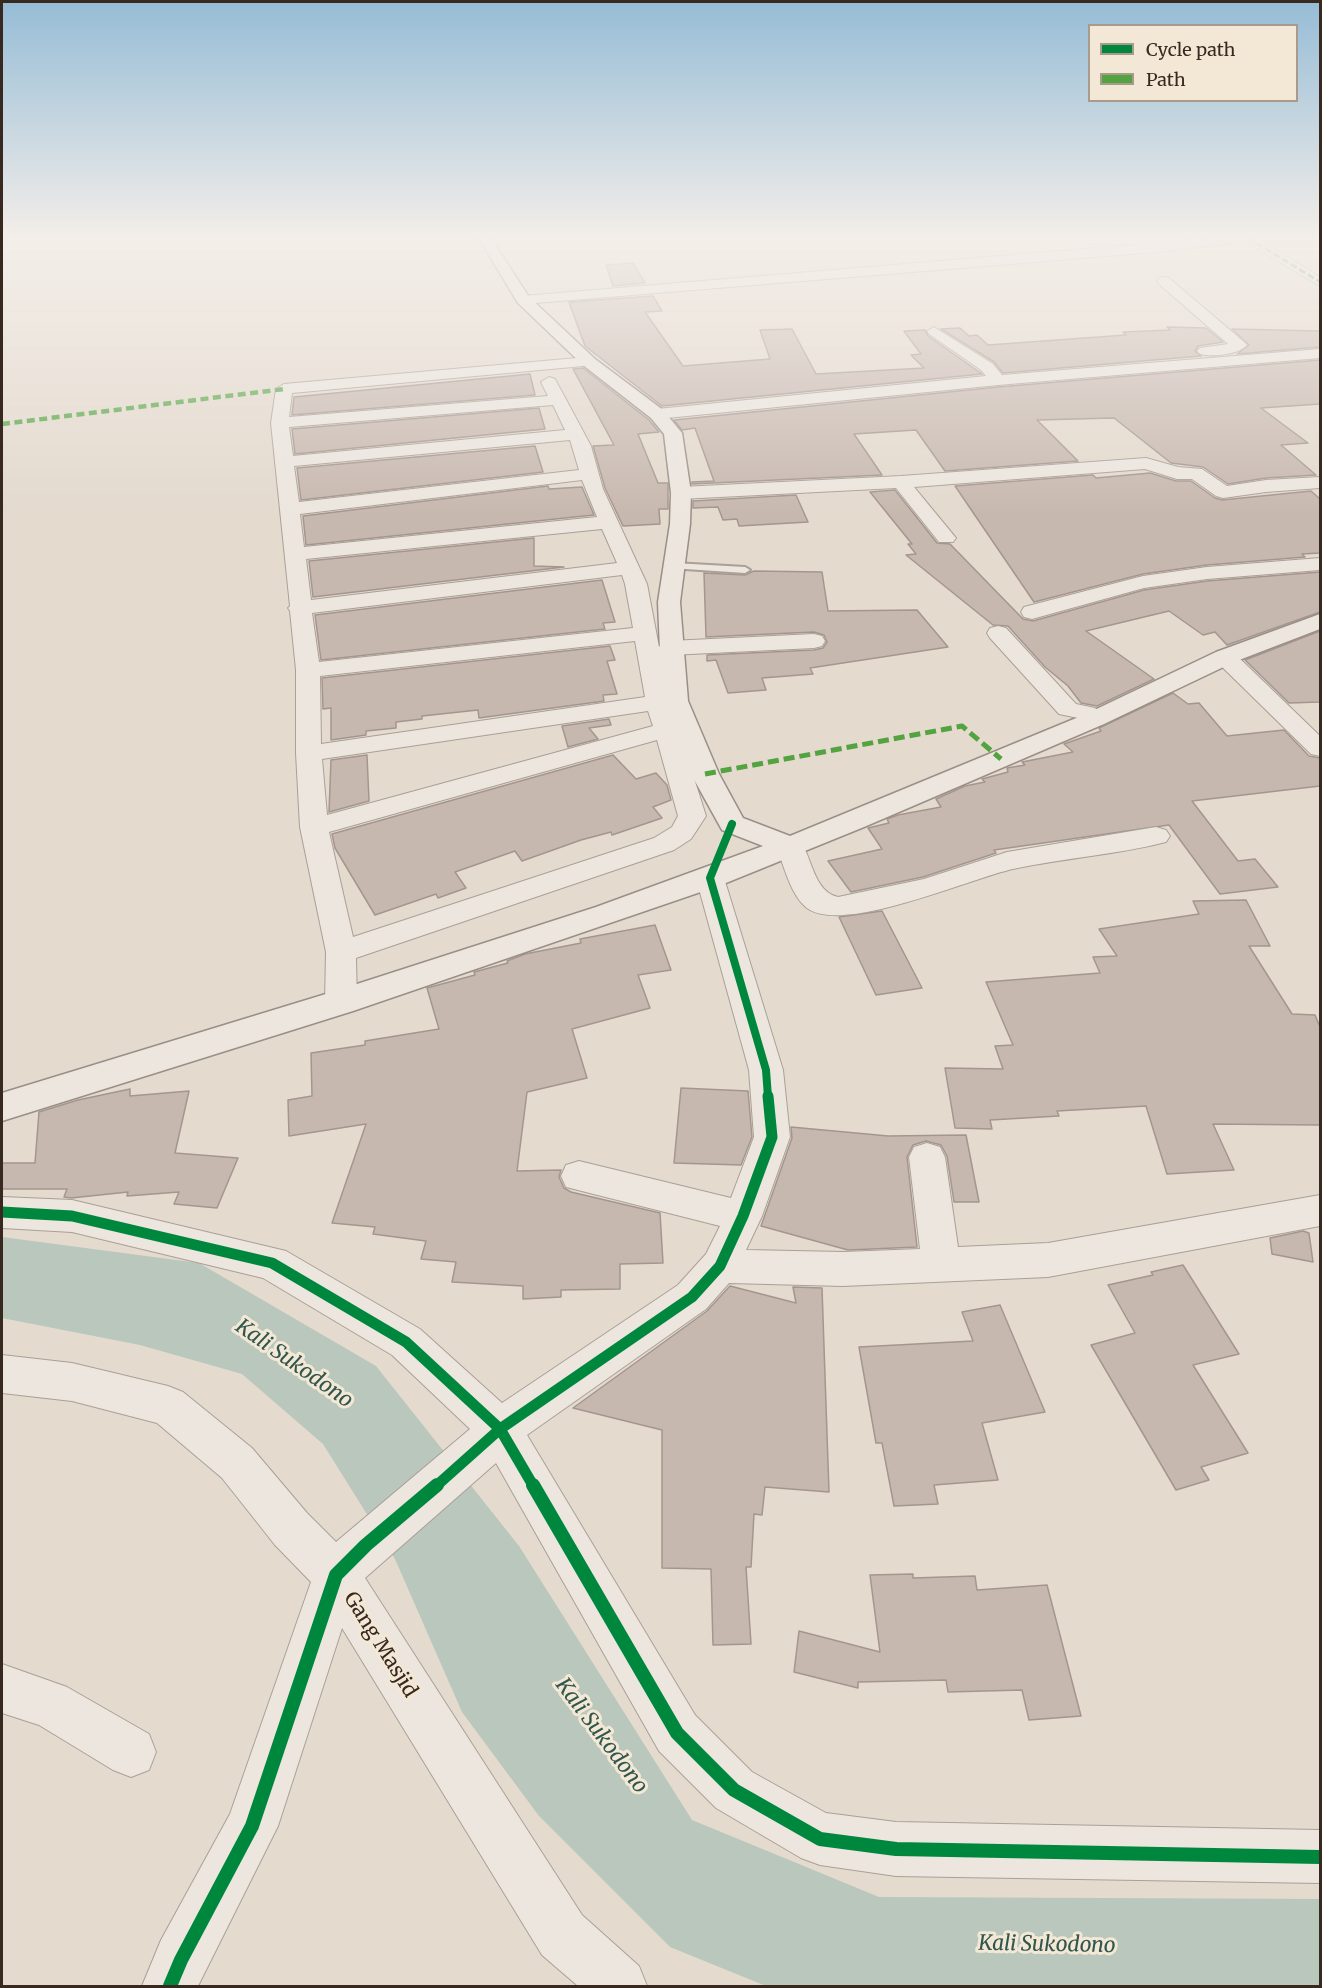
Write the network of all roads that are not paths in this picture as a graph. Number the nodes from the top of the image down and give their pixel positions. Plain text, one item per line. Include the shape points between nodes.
1 (555, 330) edge
2 (1221, 330) edge
3 (934, 331) dead end
4 (1320, 354) edge
5 (589, 362) junction
6 (1159, 369) junction
7 (998, 380) junction
8 (549, 382) dead end
9 (558, 400) junction
10 (657, 414) junction
11 (280, 423) junction
12 (576, 434) junction
13 (285, 462) junction
14 (590, 474) junction
15 (901, 482) junction
16 (1320, 483) edge
17 (681, 493) junction
18 (290, 509) junction
19 (609, 522) junction
20 (946, 538) dead end
21 (296, 554) junction
22 (1320, 564) edge
23 (674, 566) junction
24 (629, 568) junction
25 (745, 570) dead end
26 (299, 608) junction
27 (1032, 612) dead end
28 (1320, 621) edge
29 (645, 633) junction
30 (998, 633) dead end
31 (814, 641) dead end
32 (670, 648) junction
33 (1226, 657) junction
34 (308, 670) junction
35 (658, 702) junction
36 (1320, 718) edge
37 (1095, 719) junction
38 (1289, 719) junction
39 (666, 730) junction
40 (1320, 749) edge
41 (309, 753) junction
42 (692, 816) junction
43 (728, 817) junction
44 (314, 827) junction
45 (1156, 836) dead end
46 (790, 846) junction
47 (710, 878) junction
48 (341, 952) junction
49 (341, 1002) junction
50 (2, 1107) edge
51 (927, 1157) dead end
52 (579, 1176) dead end
53 (1320, 1211) edge
54 (2, 1212) edge
55 (743, 1216) junction
56 (941, 1264) junction
57 (720, 1266) junction
58 (2, 1374) edge
59 (491, 1437) junction
60 (351, 1560) junction
61 (2, 1689) edge
62 (131, 1752) dead end
63 (1320, 1857) edge
64 (170, 1986) edge
65 (619, 1986) edge

1 - 5 street
2 - 6 street via 1239,345 1151,356
3 - 7 street via 987,367
4 - 6 street
5 - 10 street
5 - 11 street via 284,389
6 - 7 street
7 - 10 street
8 - 9 street
9 - 11 street
9 - 12 street
10 - 17 street via 673,433
11 - 13 street
12 - 13 street
12 - 14 street
13 - 18 street
14 - 18 street
14 - 19 street
15 - 16 street via 1146,463 1177,473 1196,473 1223,492
15 - 17 street
15 - 20 street
17 - 23 street
18 - 21 street
19 - 21 street
19 - 24 street
21 - 26 street
22 - 27 street via 1143,582
23 - 25 lane
23 - 32 street via 669,602
24 - 26 street
24 - 29 street
26 - 34 street
28 - 33 street
29 - 34 street
29 - 35 street
30 - 37 street via 1068,709
31 - 32 street
32 - 43 street via 675,701 705,774
33 - 37 street
33 - 38 street
34 - 41 street
35 - 39 street
35 - 41 street
36 - 38 street
37 - 46 street
38 - 40 street
39 - 42 street
39 - 44 street
41 - 44 street
42 - 43 street
42 - 48 street via 687,829 664,844
43 - 46 street
43 - 47 street
44 - 48 street
45 - 46 street via 1006,861 928,887 838,907 820,903 810,894
46 - 47 street
47 - 49 street
47 - 55 street via 766,1070 772,1137
48 - 49 street
49 - 50 street
51 - 56 street
52 - 55 street
53 - 56 street via 1048,1260
54 - 59 street via 72,1216 272,1263 406,1342
55 - 57 street
56 - 57 street via 843,1269
57 - 59 street via 692,1297
58 - 60 street, Gang Masjid via 72,1382 168,1406 237,1463 291,1529
59 - 60 street
59 - 63 street via 677,1733 734,1790 820,1839 896,1849
60 - 64 street via 252,1826
60 - 65 street, Gang Masjid via 562,1935
61 - 62 street via 50,1704

